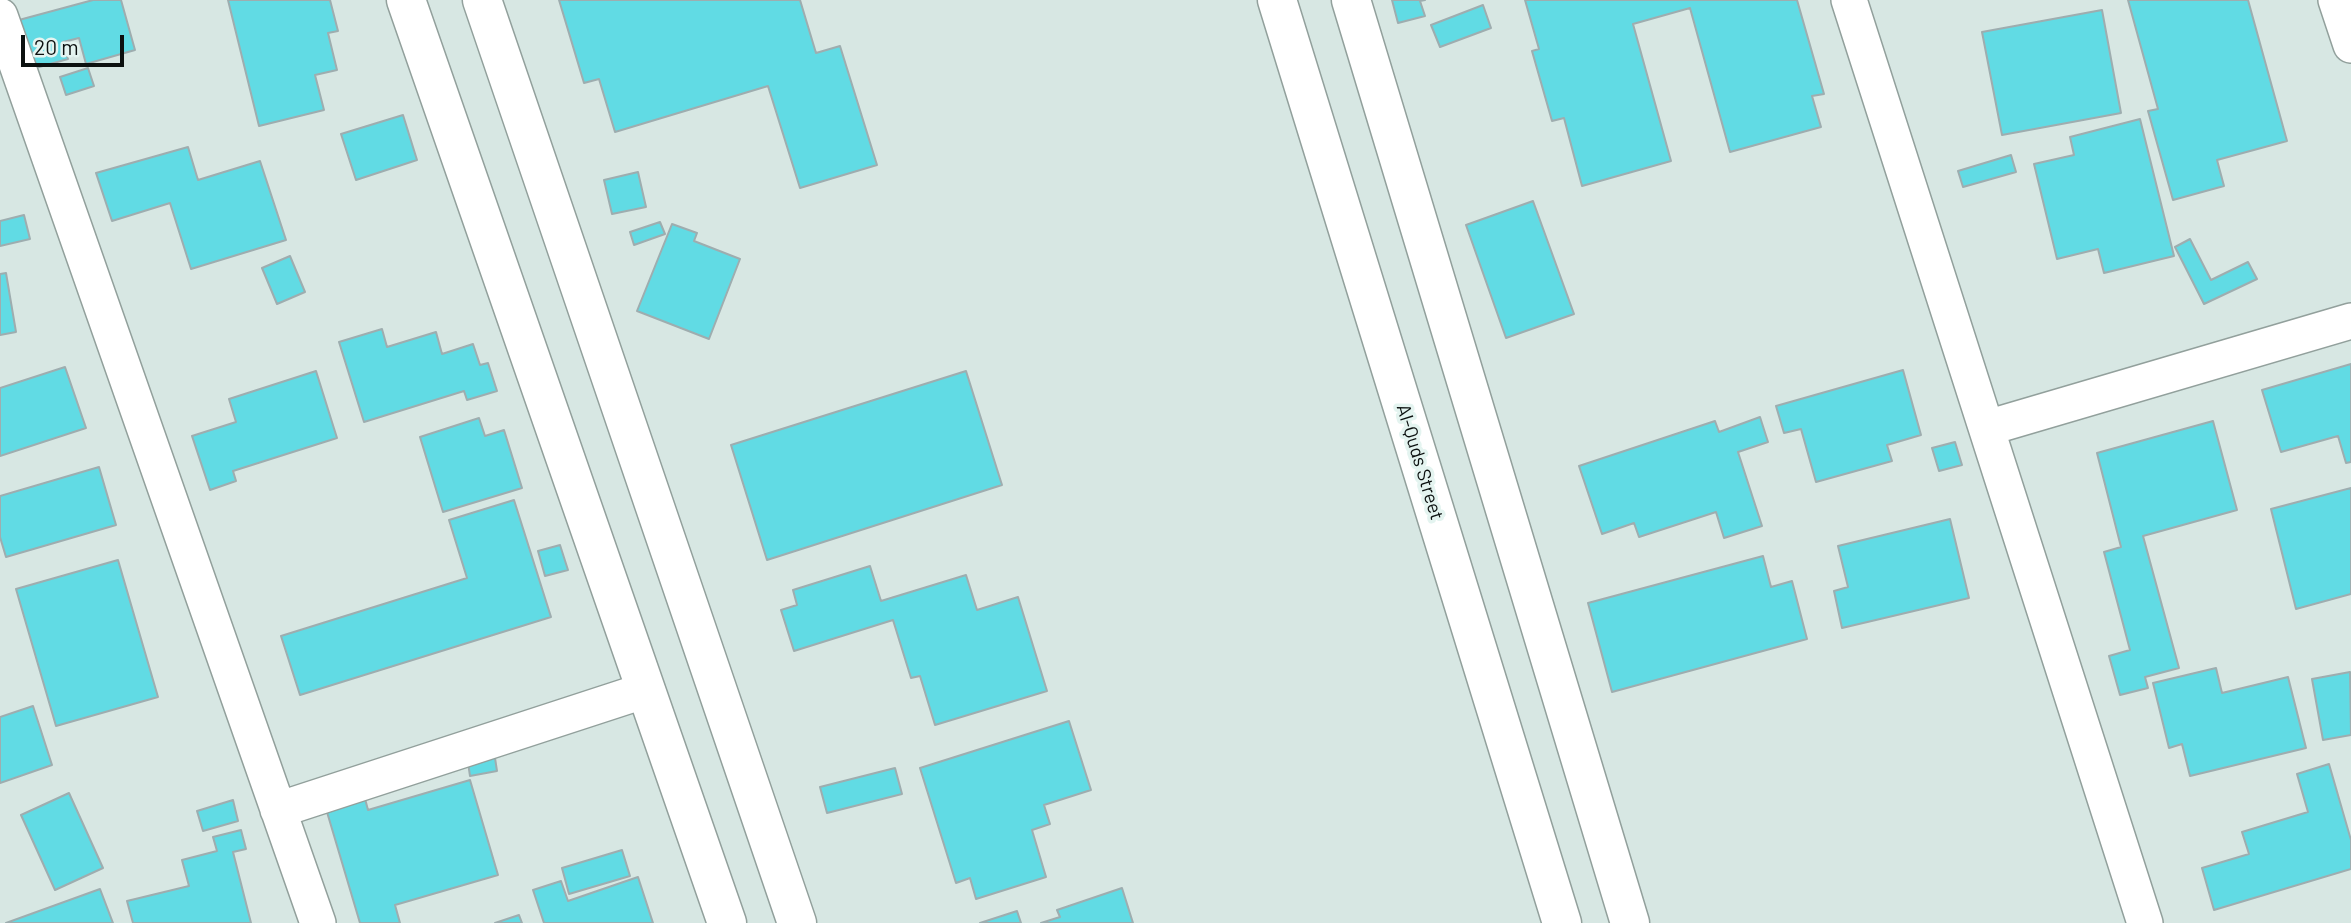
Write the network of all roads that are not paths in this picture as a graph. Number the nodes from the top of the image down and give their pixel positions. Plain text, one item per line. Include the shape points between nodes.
1 (406, 0) edge
2 (482, 0) edge
3 (1278, 0) edge
4 (1351, 0) edge
5 (1849, 0) edge
6 (2336, 0) edge
7 (0, 16) edge
8 (2351, 44) edge
9 (2351, 321) edge
10 (1987, 428) junction
11 (646, 690) junction
12 (278, 810) junction
13 (318, 923) edge
14 (727, 923) edge
15 (797, 923) edge
16 (1562, 923) edge
17 (1630, 923) edge
18 (2144, 923) edge

1 - 11 street
2 - 15 street
3 - 16 street, Al-Quds Street
4 - 17 street
5 - 10 street
6 - 8 street
7 - 12 street
9 - 10 street
10 - 18 street
11 - 12 street
11 - 14 street
12 - 13 street

